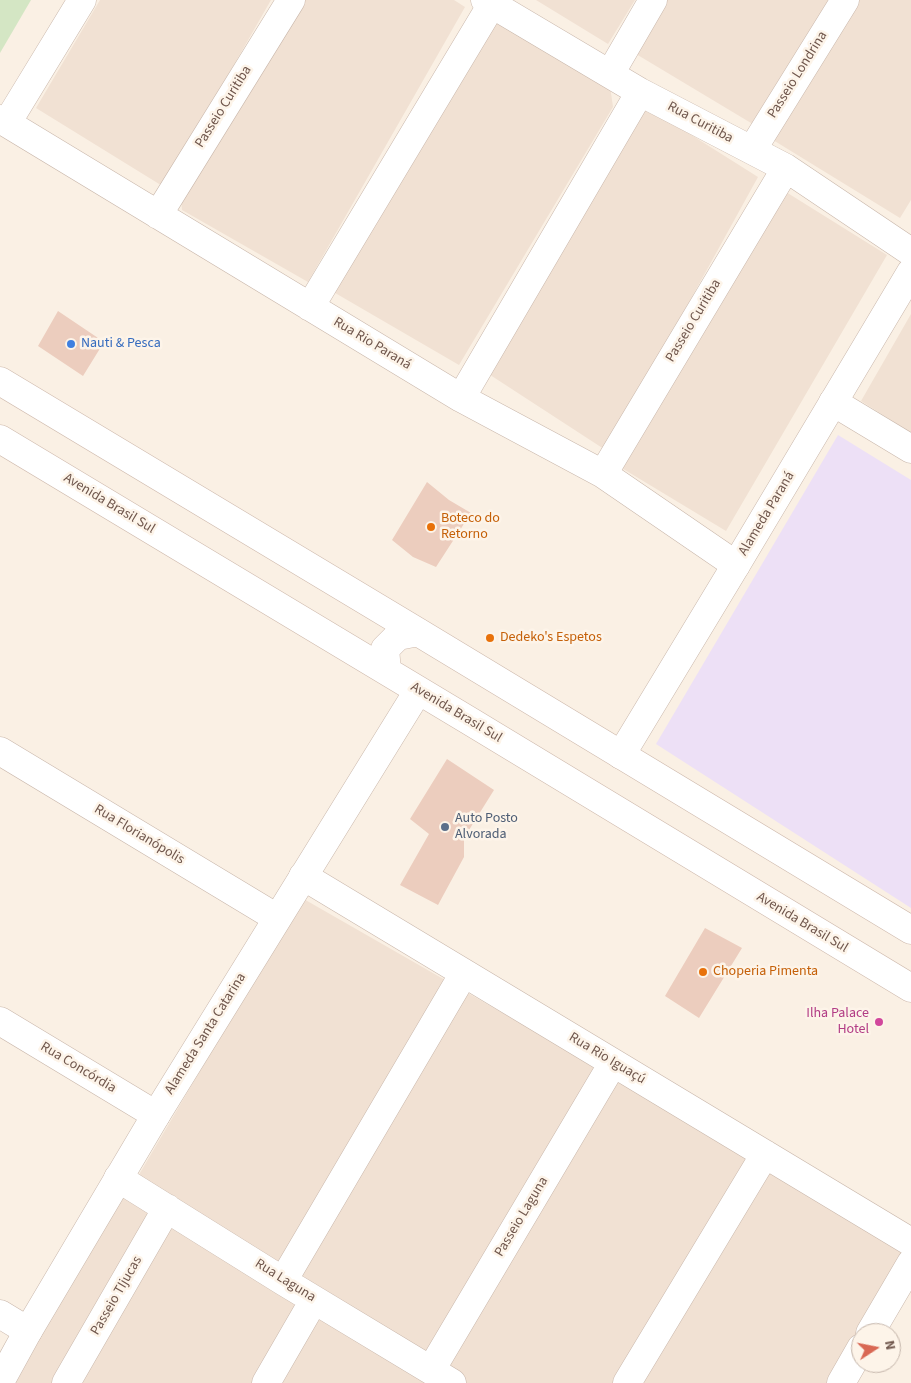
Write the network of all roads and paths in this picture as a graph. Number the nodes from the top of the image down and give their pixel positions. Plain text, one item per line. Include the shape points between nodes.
1 (82, 0) edge
2 (291, 0) edge
3 (654, 0) edge
4 (845, 0) edge
5 (488, 2) edge
6 (610, 74) junction
7 (640, 92) junction
8 (4, 121) edge
9 (752, 150) junction
10 (786, 168) junction
11 (158, 215) junction
12 (911, 252) edge
13 (911, 272) edge
14 (310, 307) junction
15 (0, 381) edge
16 (461, 398) junction
17 (833, 402) junction
18 (0, 439) edge
19 (911, 449) edge
20 (603, 474) junction
21 (736, 565) junction
22 (418, 632) junction
23 (387, 671) junction
24 (418, 691) junction
25 (0, 751) edge
26 (621, 755) junction
27 (303, 876) junction
28 (278, 918) junction
29 (911, 930) edge
30 (464, 973) junction
31 (911, 988) edge
32 (0, 1021) edge
33 (613, 1063) junction
34 (156, 1115) junction
35 (766, 1154) junction
36 (118, 1178) junction
37 (167, 1208) junction
38 (911, 1242) edge
39 (911, 1263) edge
40 (283, 1281) junction
41 (314, 1300) junction
42 (0, 1314) edge
43 (876, 1323) edge
44 (28, 1331) junction
45 (851, 1366) edge
46 (441, 1377) edge
47 (0, 1382) edge
48 (66, 1383) edge
49 (266, 1383) edge
50 (627, 1383) edge
51 (841, 1383) edge

1 - 8 street
2 - 11 street, Passeio Curitiba
3 - 6 street
4 - 9 street, Passeio Londrina
5 - 6 street, Rua Curitiba
5 - 14 street
6 - 7 street, Rua Curitiba
7 - 9 street, Rua Curitiba
7 - 16 street
8 - 11 street, Rua Rio Paraná
9 - 10 street, Rua Curitiba
10 - 12 street, Rua Curitiba
10 - 20 street, Passeio Curitiba
11 - 14 street, Rua Rio Paraná
13 - 17 street, Alameda Paraná
14 - 16 street, Rua Rio Paraná
15 - 22 street
16 - 20 street, Rua Rio Paraná
17 - 19 street
17 - 21 street, Alameda Paraná
18 - 23 street, Avenida Brasil Sul
20 - 21 street, Rua Rio Paraná
21 - 26 street, Alameda Paraná
22 - 23 street via 398,636 385,649
22 - 26 street
23 - 24 street, Avenida Brasil Sul
24 - 27 street, Alameda Santa Catarina
24 - 31 street, Avenida Brasil Sul
25 - 28 street, Rua Florianópolis
26 - 29 street
27 - 28 street, Alameda Santa Catarina
27 - 30 street, Rua Rio Iguaçú
28 - 34 street, Alameda Santa Catarina
30 - 33 street, Rua Rio Iguaçú
30 - 40 street
32 - 34 street, Rua Concórdia
33 - 35 street, Rua Rio Iguaçú
33 - 46 street, Passeio Laguna
34 - 36 street, Alameda Santa Catarina
35 - 38 street, Rua Rio Iguaçú
35 - 50 street
36 - 37 street, Rua Laguna
36 - 44 street, Alameda Santa Catarina
37 - 40 street, Rua Laguna
37 - 48 street, Passeio TIjucas
39 - 43 street
40 - 41 street, Rua Laguna
41 - 46 street, Rua Laguna
41 - 49 street
42 - 44 street
44 - 47 street, Alameda Santa Catarina
45 - 51 street

